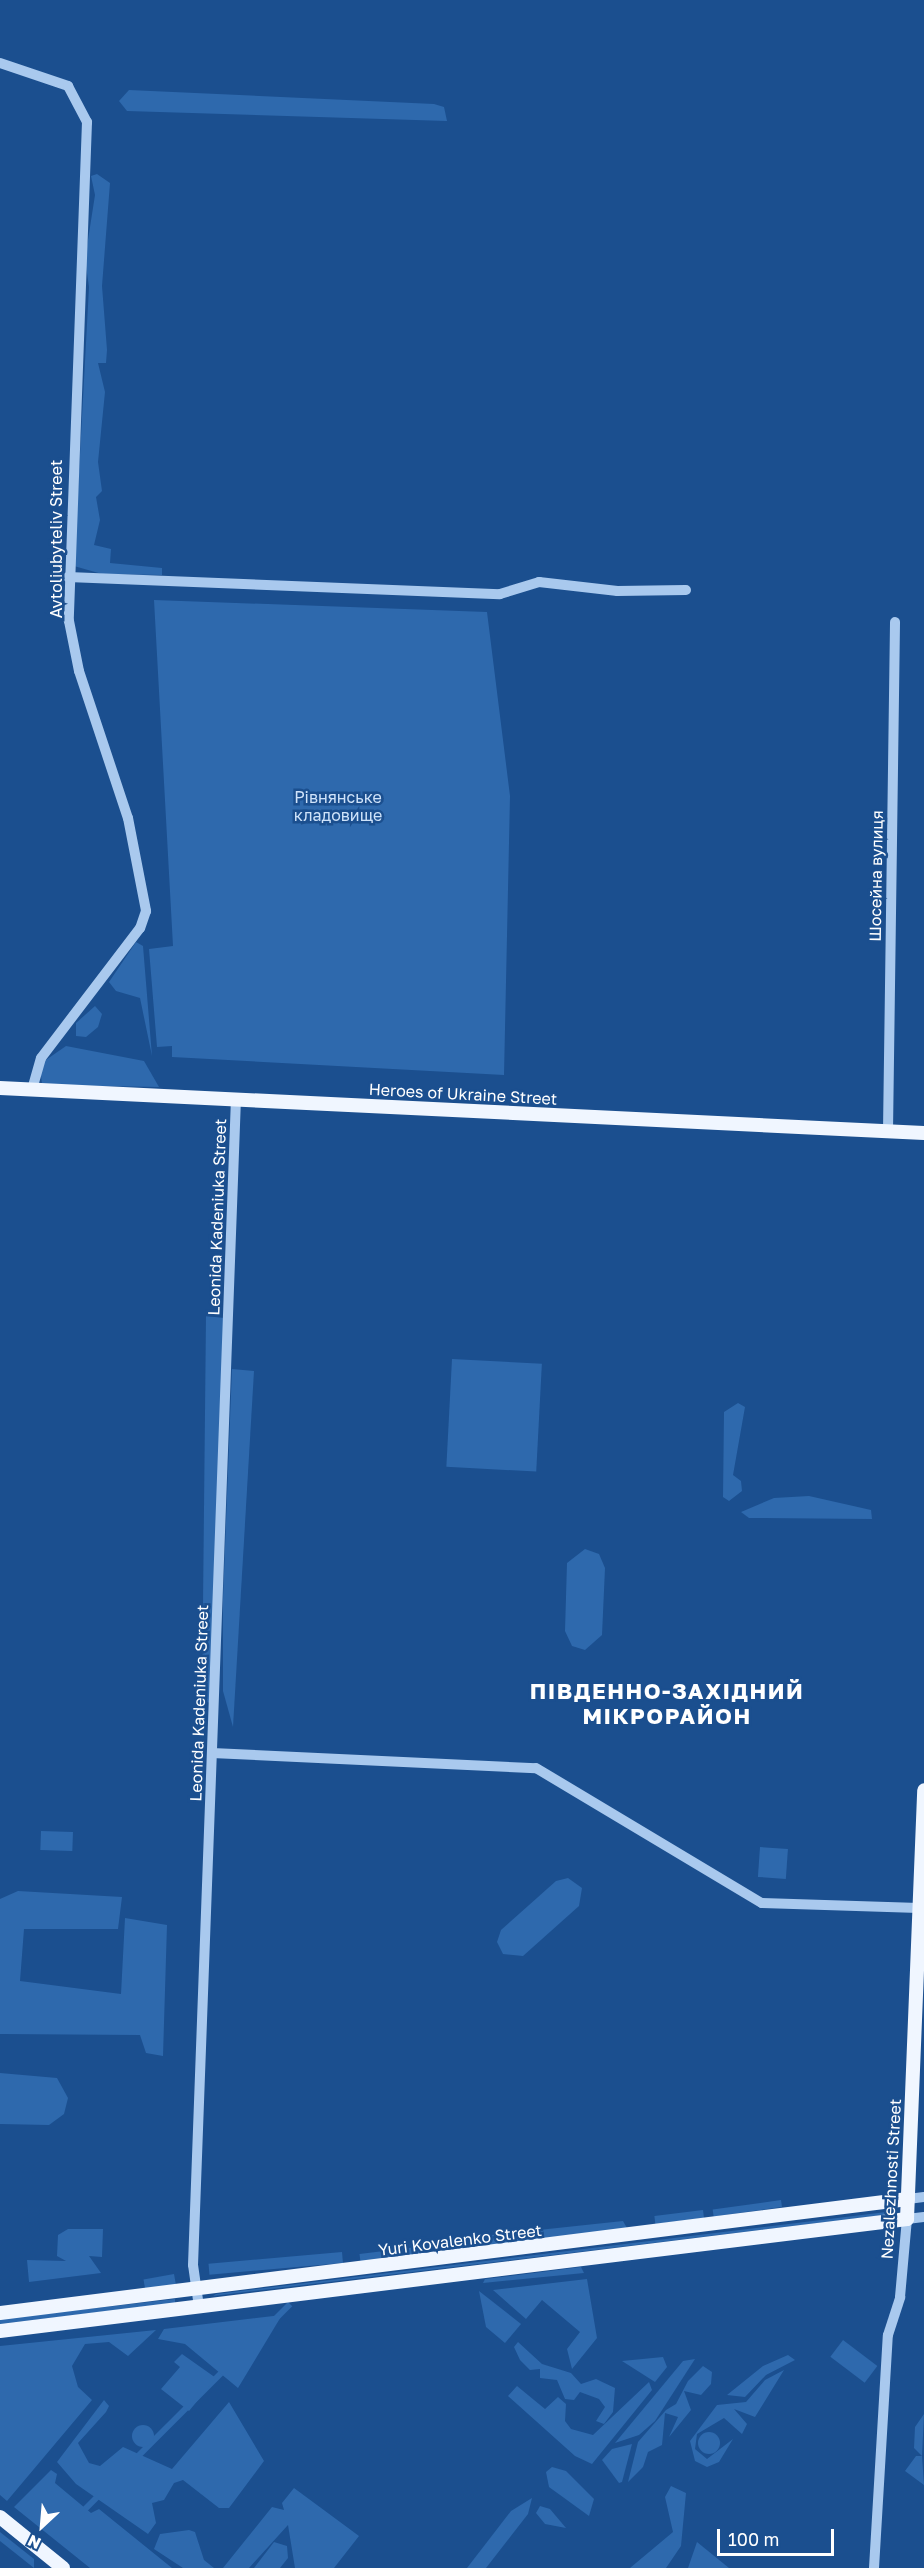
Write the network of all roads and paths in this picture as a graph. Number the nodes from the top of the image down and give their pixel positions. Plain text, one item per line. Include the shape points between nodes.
1 (0, 63) edge
2 (68, 577) junction
3 (686, 590) dead end
4 (895, 622) dead end
5 (0, 1088) edge
6 (32, 1089) junction
7 (236, 1099) junction
8 (888, 1131) junction
9 (924, 1133) edge
10 (212, 1753) junction
11 (924, 1790) edge
12 (919, 1908) junction
13 (924, 2197) edge
14 (908, 2199) junction
15 (924, 2217) edge
16 (907, 2219) junction
17 (196, 2290) junction
18 (199, 2307) junction
19 (0, 2313) edge
20 (0, 2331) edge
21 (0, 2517) edge
22 (63, 2568) edge
23 (874, 2568) edge

1 - 2 street, Avtoliubyteliv Street via 68,86 87,122
2 - 3 street via 500,594 539,582 617,591
2 - 6 street, Avtoliubyteliv Street via 79,671 128,818 146,911 140,928 41,1058
4 - 8 street, Шосейна вулиця
5 - 6 main road, Heroes of Ukraine Street
6 - 7 main road, Heroes of Ukraine Street
7 - 8 main road, Heroes of Ukraine Street
7 - 10 street, Leonida Kadeniuka Street
8 - 9 main road, Heroes of Ukraine Street
10 - 12 street via 536,1768 762,1903
10 - 17 street, Leonida Kadeniuka Street
11 - 12 main road, Nezalezhnosti Street
12 - 14 main road, Nezalezhnosti Street
13 - 14 street, Yuri Kovalenko Street
14 - 16 main road, Nezalezhnosti Street
14 - 17 main road, Yuri Kovalenko Street
15 - 16 street, Yuri Kovalenko Street
16 - 18 main road, Yuri Kovalenko Street
16 - 23 street, Nezalezhnosti Street via 900,2297 888,2334
17 - 18 street, Leonida Kadeniuka Street
17 - 19 main road, Yuri Kovalenko Street
18 - 20 main road, Yuri Kovalenko Street
21 - 22 main road

